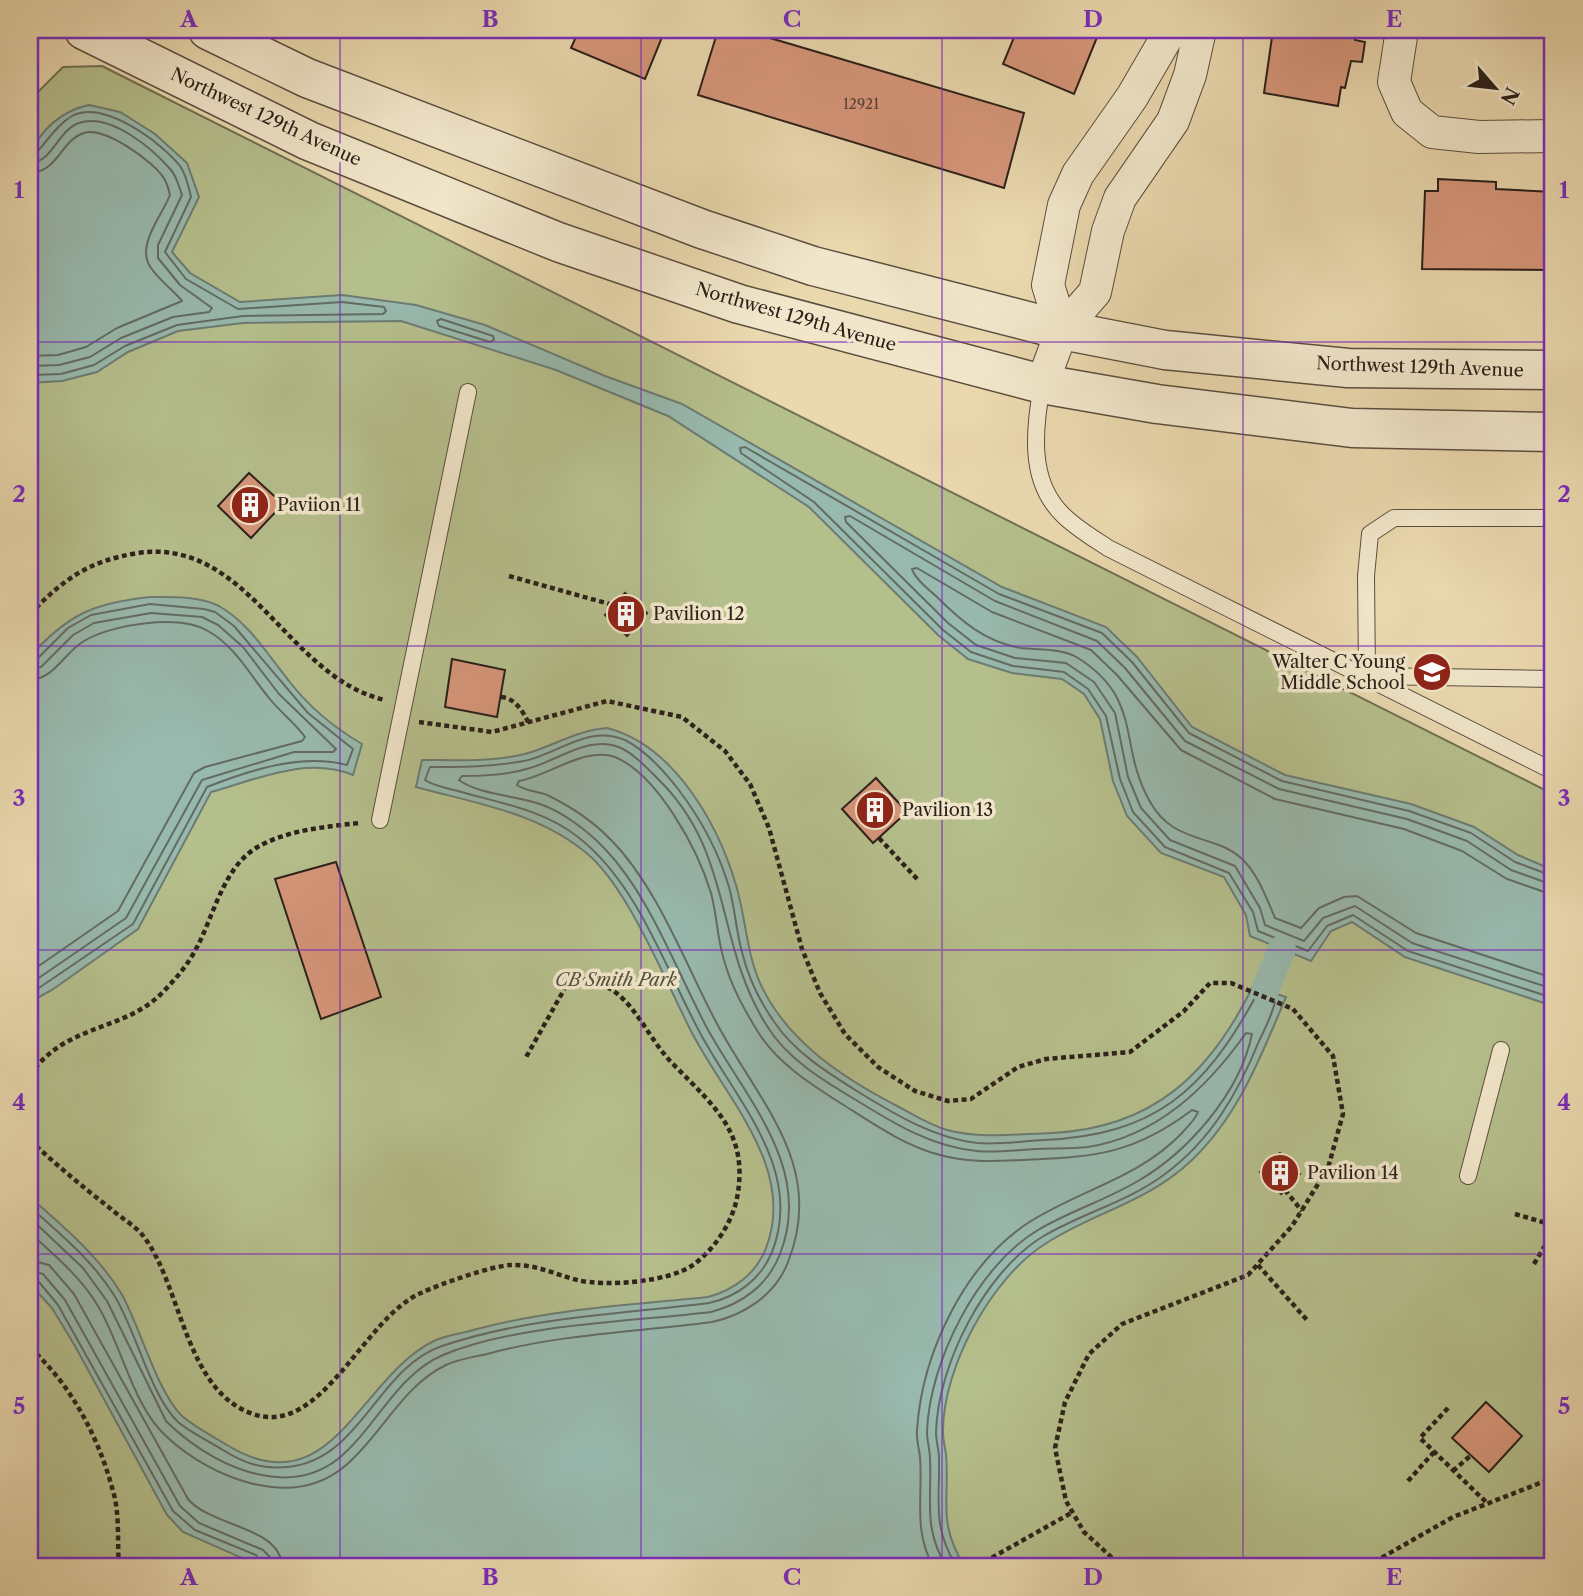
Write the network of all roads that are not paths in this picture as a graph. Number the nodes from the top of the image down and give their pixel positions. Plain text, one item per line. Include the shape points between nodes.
1 (84, 30) edge
2 (208, 30) edge
3 (1171, 30) edge
4 (1200, 30) edge
5 (1402, 30) edge
6 (1118, 116) junction
7 (1553, 136) edge
8 (1159, 145) junction
9 (1062, 330) junction
10 (1553, 370) edge
11 (1042, 384) junction
12 (468, 392) dead end
13 (1553, 432) edge
14 (1553, 519) edge
15 (1367, 676) junction
16 (1553, 679) edge
17 (1553, 771) edge
18 (380, 820) road end
19 (1501, 1050) dead end
20 (1468, 1176) dead end

1 - 11 street, Northwest 129th Avenue via 309,141 558,242 739,304
2 - 9 street, Northwest 129th Avenue via 307,78 702,229 813,266
3 - 6 street
4 - 8 street via 1190,75
5 - 7 street via 1394,82 1407,112 1432,132
6 - 8 street
6 - 9 street via 1078,174 1064,205 1048,285
8 - 9 street via 1120,198 1095,292
9 - 10 street, Northwest 129th Avenue via 1165,350 1348,368
9 - 11 street
11 - 13 street, Northwest 129th Avenue via 1157,404 1352,428
11 - 15 lane via 1035,429 1036,464 1062,514 1108,548
12 - 18 lane
14 - 15 lane via 1394,518 1370,534
15 - 16 lane
15 - 17 lane
19 - 20 lane

